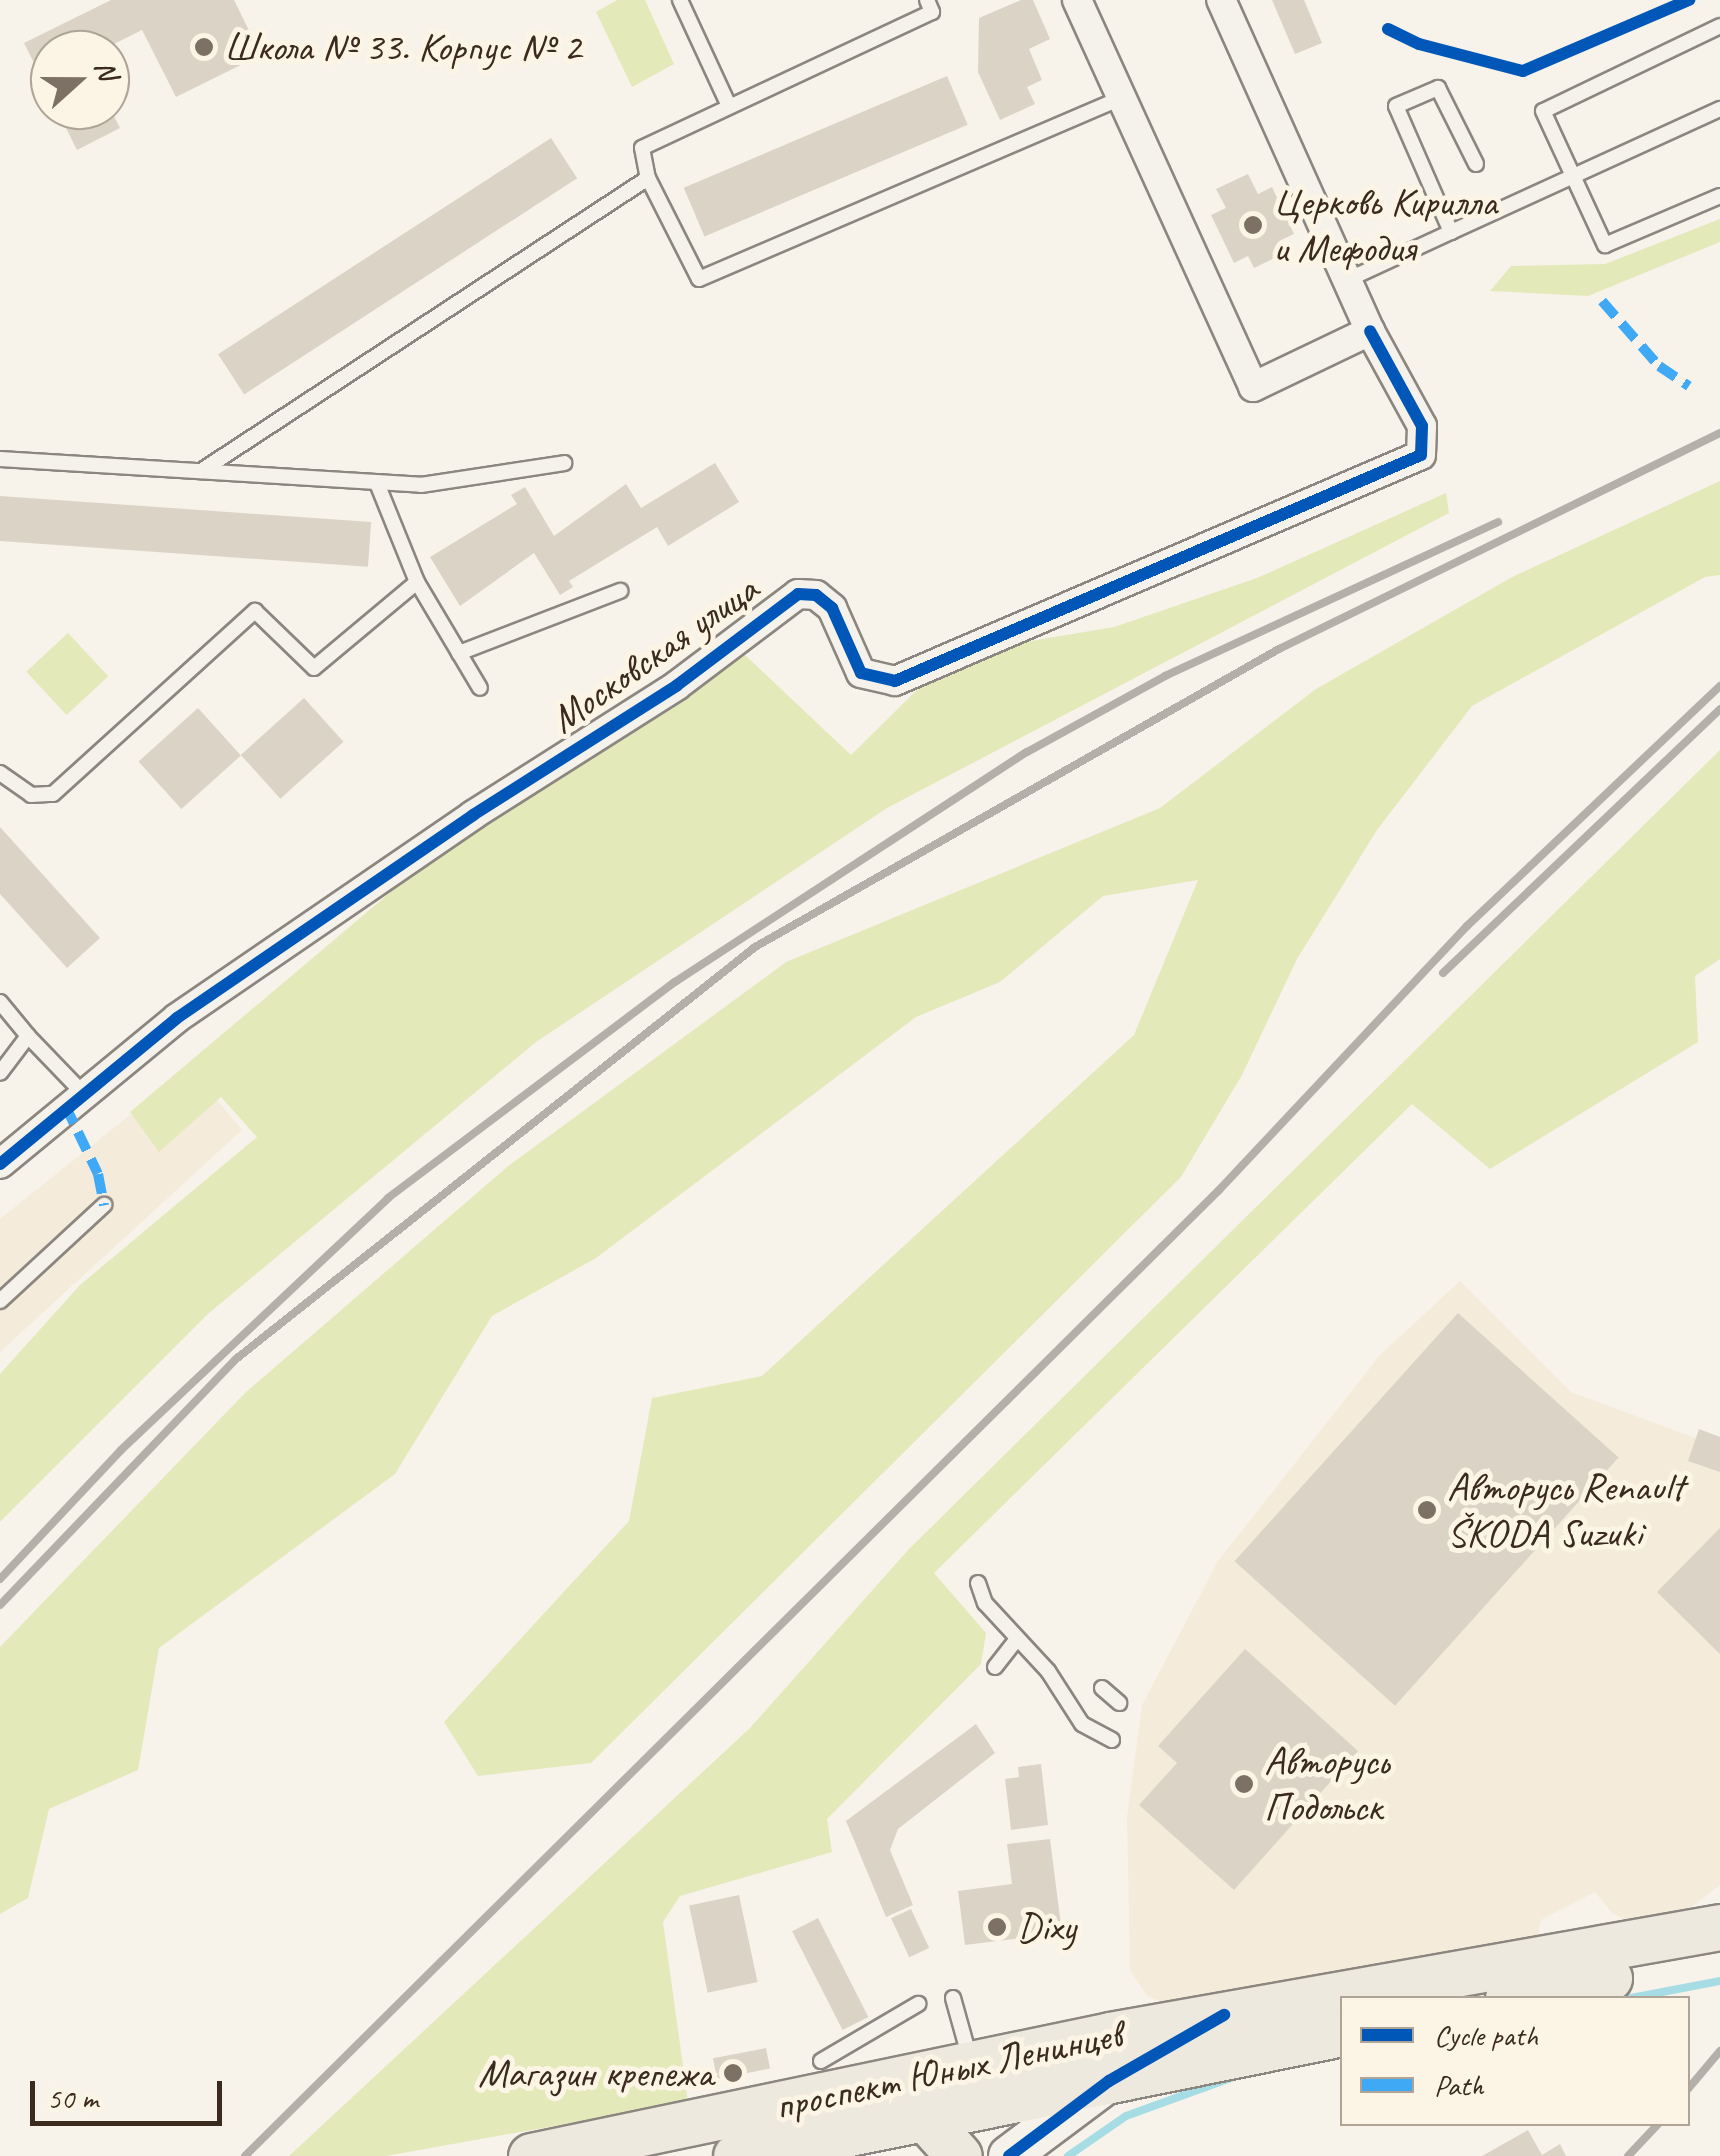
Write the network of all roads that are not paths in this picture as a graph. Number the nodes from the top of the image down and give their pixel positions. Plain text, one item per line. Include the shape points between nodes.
1 (680, 0) edge
2 (927, 0) edge
3 (1077, 0) edge
4 (1221, 0) edge
5 (1720, 26) edge
6 (1122, 98) junction
7 (728, 104) junction
8 (1720, 109) edge
9 (1476, 164) dead end
10 (1571, 177) junction
11 (648, 178) junction
12 (1720, 196) edge
13 (1452, 232) junction
14 (1347, 280) junction
15 (1370, 331) junction
16 (0, 459) edge
17 (564, 463) dead end
18 (200, 472) junction
19 (377, 483) junction
20 (417, 582) junction
21 (620, 591) dead end
22 (458, 653) junction
23 (480, 688) dead end
24 (0, 774) edge
25 (0, 1002) edge
26 (28, 1036) junction
27 (0, 1073) edge
28 (81, 1091) junction
29 (0, 1164) edge
30 (104, 1205) dead end
31 (0, 1301) edge
32 (978, 1582) dead end
33 (1016, 1640) junction
34 (995, 1667) dead end
35 (1102, 1688) dead end
36 (1119, 1703) dead end
37 (1112, 1740) dead end
38 (1720, 1927) edge
39 (1720, 1955) edge
40 (1518, 1996) edge
41 (953, 1998) dead end
42 (918, 2004) dead end
43 (1224, 2015) junction
44 (1340, 2033) edge
45 (1110, 2035) junction
46 (821, 2061) dead end
47 (971, 2065) junction
48 (1109, 2081) junction
49 (924, 2117) junction
50 (531, 2156) edge
51 (736, 2156) edge
52 (959, 2156) edge
53 (1009, 2156) edge

1 - 7 lane
2 - 7 lane via 932,12
3 - 6 street
4 - 14 street
5 - 10 lane via 1543,111
6 - 11 lane via 710,279 691,272
6 - 15 street via 1253,387
7 - 11 lane via 649,141 641,161
8 - 10 lane
9 - 13 lane via 1438,88 1396,106
10 - 12 lane via 1605,245
10 - 13 lane
11 - 18 lane
13 - 14 lane
14 - 15 street
15 - 28 street, Московская улица via 1422,426 1422,455 895,681 861,673 832,608 816,595 798,594 676,686 312,924
16 - 18 lane
17 - 19 lane via 434,485
18 - 19 lane
19 - 20 lane
20 - 22 lane
20 - 24 lane via 314,668 255,611 53,794 31,795
21 - 22 lane
22 - 23 lane
25 - 26 lane
26 - 27 lane
26 - 28 lane
28 - 29 street, Московская улица
30 - 31 lane
32 - 33 lane via 985,1603
33 - 34 lane
33 - 37 lane via 1048,1671 1082,1724
35 - 36 lane
38 - 43 main road, проспект Юных Ленинцев
39 - 40 main road
41 - 47 lane
42 - 46 lane
43 - 45 main road, проспект Юных Ленинцев
43 - 48 street
44 - 48 main road, проспект Юных Ленинцев
45 - 47 main road, проспект Юных Ленинцев
45 - 48 street
47 - 50 main road, проспект Юных Ленинцев
48 - 49 main road, проспект Юных Ленинцев
48 - 53 street
49 - 51 main road, проспект Юных Ленинцев
49 - 52 main road

